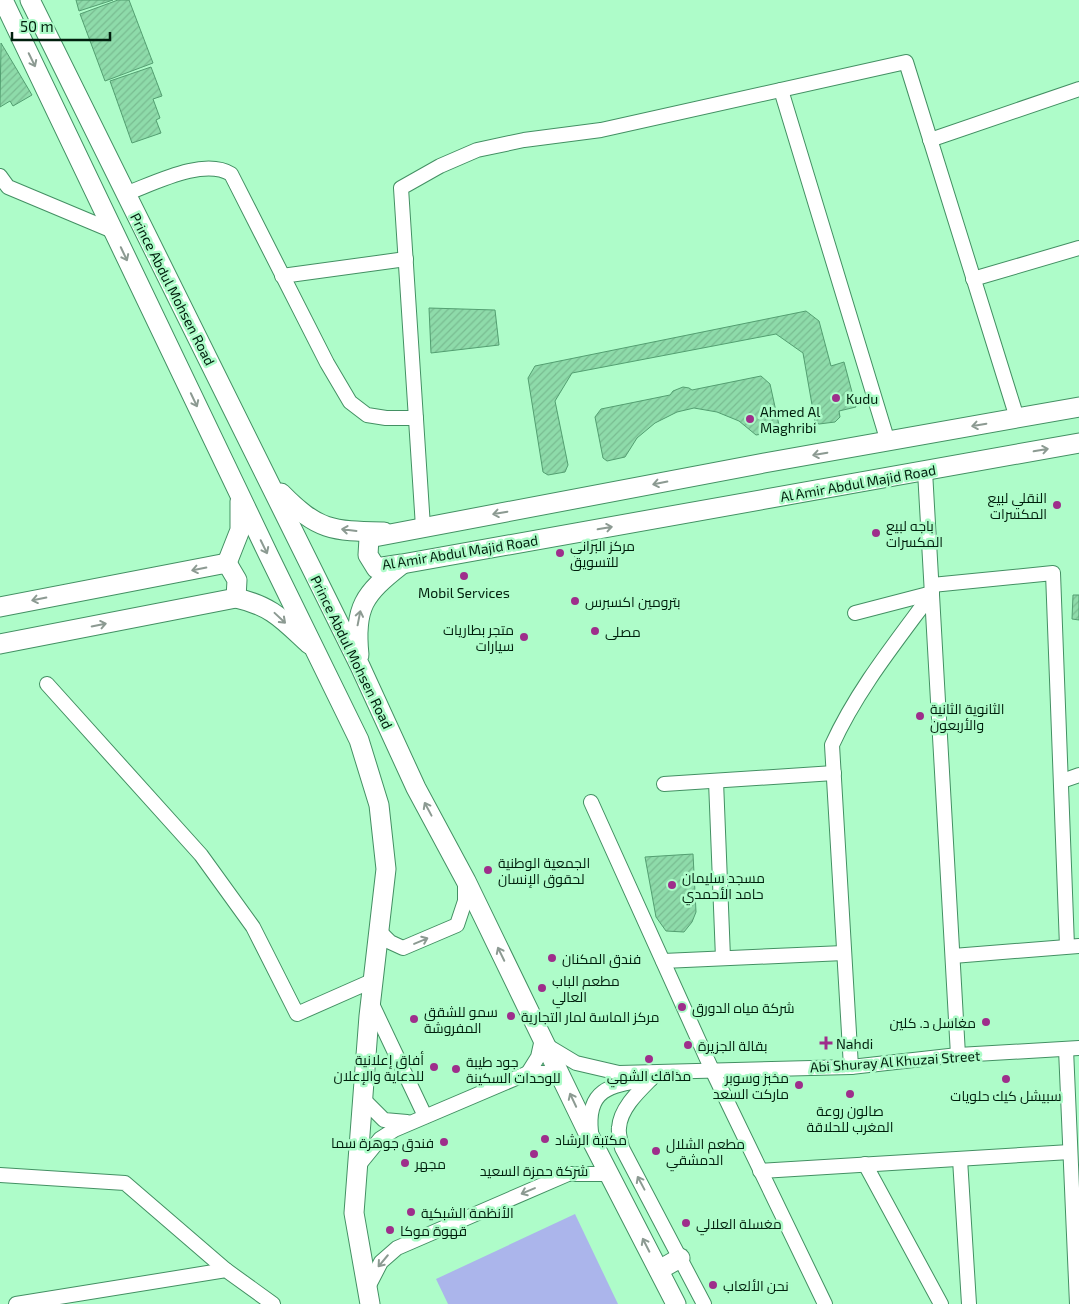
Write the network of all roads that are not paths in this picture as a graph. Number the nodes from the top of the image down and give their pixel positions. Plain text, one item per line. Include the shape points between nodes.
1 (3, 0) edge
2 (30, 0) edge
3 (1079, 89) edge
4 (780, 90) junction
5 (930, 140) junction
6 (0, 176) edge
7 (125, 194) junction
8 (114, 231) junction
9 (1079, 248) edge
10 (406, 259) junction
11 (282, 276) junction
12 (973, 279) junction
13 (1079, 407) edge
14 (416, 418) junction
15 (1016, 418) junction
16 (888, 442) junction
17 (1079, 443) edge
18 (925, 471) junction
19 (268, 480) junction
20 (239, 495) junction
21 (423, 527) junction
22 (397, 532) junction
23 (227, 563) junction
24 (402, 564) junction
25 (932, 590) junction
26 (236, 598) junction
27 (0, 606) edge
28 (855, 613) dead end
29 (0, 644) edge
30 (317, 652) junction
31 (360, 666) junction
32 (47, 684) dead end
33 (834, 773) junction
34 (1079, 775) edge
35 (716, 780) junction
36 (1062, 780) junction
37 (664, 784) dead end
38 (591, 802) dead end
39 (466, 881) junction
40 (380, 932) junction
41 (1073, 946) edge
42 (844, 953) junction
43 (953, 956) junction
44 (723, 958) junction
45 (663, 961) junction
46 (374, 980) junction
47 (371, 1002) junction
48 (544, 1042) junction
49 (1072, 1048) edge
50 (958, 1055) junction
51 (850, 1067) junction
52 (712, 1070) junction
53 (528, 1073) junction
54 (562, 1078) junction
55 (651, 1079) junction
56 (362, 1099) junction
57 (425, 1116) junction
58 (411, 1122) junction
59 (592, 1141) junction
60 (1070, 1152) junction
61 (960, 1159) junction
62 (865, 1164) junction
63 (358, 1166) junction
64 (760, 1171) junction
65 (608, 1174) junction
66 (0, 1176) edge
67 (1076, 1232) edge
68 (680, 1258) junction
69 (226, 1270) junction
70 (659, 1270) junction
71 (368, 1298) edge
72 (48, 1301) edge
73 (16, 1304) edge
74 (273, 1304) edge
75 (676, 1304) edge
76 (704, 1304) edge
77 (825, 1304) edge
78 (941, 1304) edge
79 (968, 1304) edge
80 (1077, 1304) edge

1 -> 8 main road, Prince Abdul Mohsen Road
2 - 7 main road, Prince Abdul Mohsen Road
3 - 5 street
4 - 5 street via 906,62
4 - 10 street via 601,130 477,150 440,166 402,188
4 - 16 street
5 - 12 street
6 - 8 street via 8,187
7 - 11 street via 197,169 212,167 224,170 231,174 239,187
7 - 19 main road, Prince Abdul Mohsen Road
8 -> 20 main road, Prince Abdul Mohsen Road
9 - 12 street
10 - 11 street
10 - 14 street
11 - 14 street via 350,402 367,415
12 - 15 street
13 - 15 main road, Al Amir Abdul Majid Road
14 - 21 street
15 -> 16 main road, Al Amir Abdul Majid Road
16 -> 21 main road, Al Amir Abdul Majid Road
18 -> 17 main road, Al Amir Abdul Majid Road
24 -> 18 main road, Al Amir Abdul Majid Road
18 - 25 street
22 -> 19 main road via 323,527 301,513
19 - 31 main road, Prince Abdul Mohsen Road
20 - 23 main road via 240,530
20 -> 30 main road, Prince Abdul Mohsen Road
21 - 22 main road, Al Amir Abdul Majid Road
22 - 24 main road, Al Amir Abdul Majid Road via 369,538 368,555 376,568
23 - 26 main road via 237,580
23 -> 27 main road
31 -> 24 main road via 356,631 359,612 369,593
25 - 28 street
25 - 33 street via 881,661 842,724 832,746
25 - 36 street via 1053,573
25 - 43 street
29 -> 26 main road
26 -> 30 main road via 272,610
30 - 40 main road, Prince Abdul Mohsen Road via 359,740 379,805 386,869
39 -> 31 main road, Prince Abdul Mohsen Road via 416,788
32 - 46 street via 201,855 253,927 297,1014
33 - 35 street
33 - 42 street
34 - 36 street
35 - 37 street
35 - 44 street
36 - 41 street
38 - 45 street
40 -> 39 street via 403,948 457,925 465,900
48 -> 39 main road, Prince Abdul Mohsen Road
40 - 46 main road, Prince Abdul Mohsen Road
41 - 43 street
42 - 44 street
42 - 51 street
43 - 50 street
44 - 45 street
45 - 52 street
46 - 47 main road, Prince Abdul Mohsen Road
47 - 56 main road, Prince Abdul Mohsen Road
47 - 57 street
48 - 52 street via 576,1063 619,1073
48 - 53 street
48 - 54 main road, Prince Abdul Mohsen Road
49 - 50 street, Abi Shuray Al Khuzai Street
49 - 60 street
50 - 51 street, Abi Shuray Al Khuzai Street
51 - 52 street, Abi Shuray Al Khuzai Street
52 - 55 street
52 - 64 street
53 - 54 street via 548,1073
53 - 57 street
59 -> 54 main road, Prince Abdul Mohsen Road
55 - 59 street via 606,1089 594,1100 589,1114
68 -> 55 street via 622,1148 619,1128 626,1108
56 - 58 street via 384,1120
56 - 63 main road, Prince Abdul Mohsen Road
57 - 58 street
58 - 63 street via 380,1139
59 - 65 main road, Prince Abdul Mohsen Road
60 - 61 street
60 - 67 street
61 - 62 street
61 - 79 street
62 - 64 street
62 - 78 street
63 - 71 main road, Prince Abdul Mohsen Road via 354,1213
64 - 77 street
70 -> 65 main road, Prince Abdul Mohsen Road
65 -> 71 street via 568,1174 398,1248 381,1262
66 - 69 street via 126,1183
67 - 80 street
68 - 70 main road
68 - 76 street
69 - 72 street
69 - 74 street
70 - 75 main road, Prince Abdul Mohsen Road
72 - 73 street

